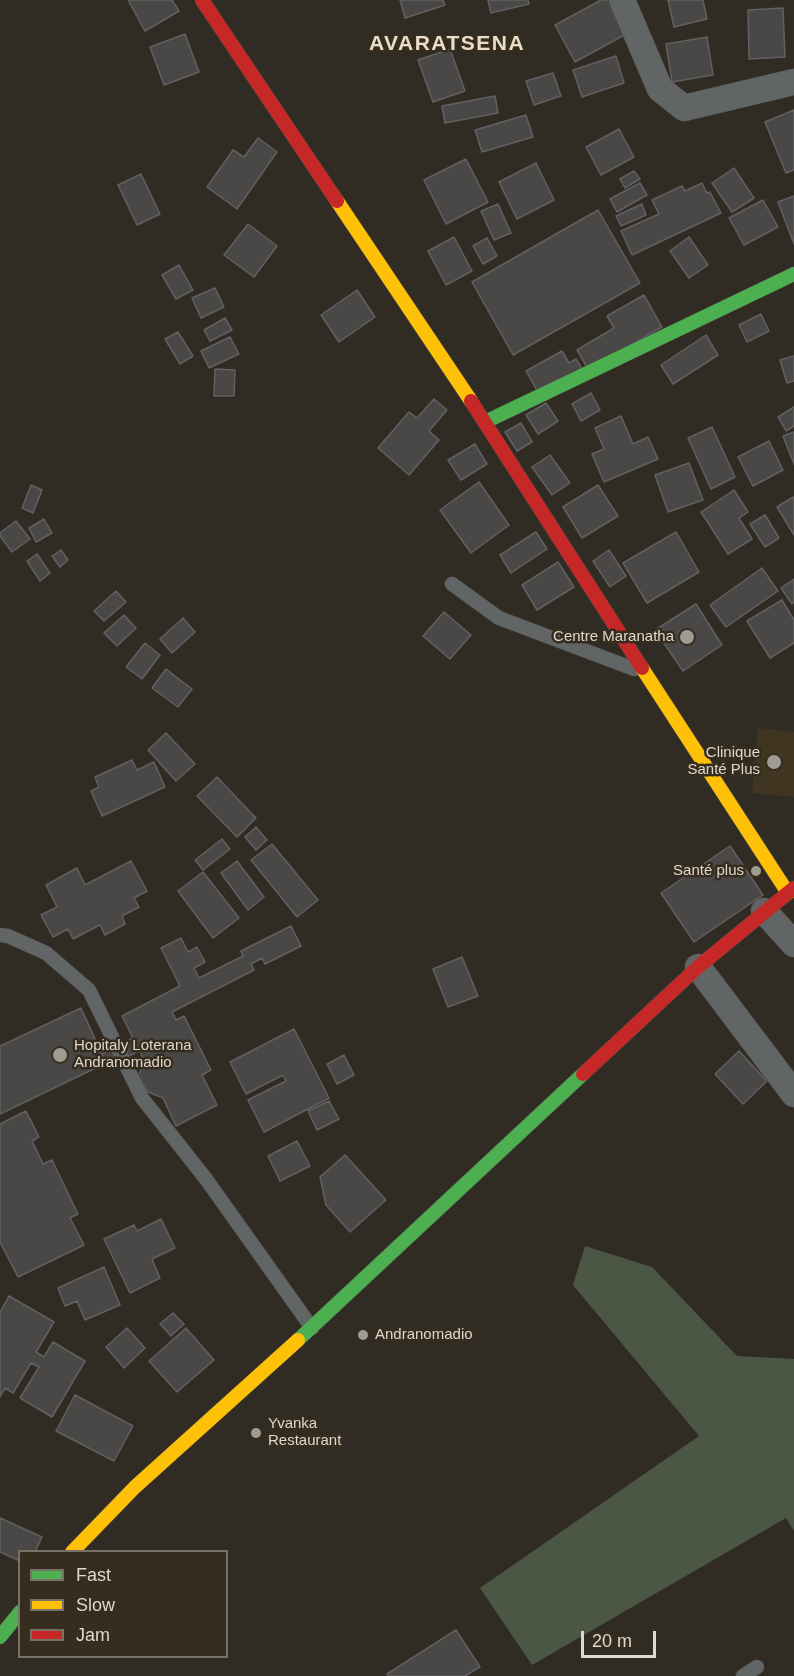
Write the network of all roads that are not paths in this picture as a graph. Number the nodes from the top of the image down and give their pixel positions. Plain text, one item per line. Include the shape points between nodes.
1 (202, 0) edge
2 (622, 0) edge
3 (794, 82) edge
4 (794, 274) edge
5 (485, 422) junction
6 (452, 585) dead end
7 (645, 673) junction
8 (791, 890) edge
9 (764, 911) junction
10 (0, 935) edge
11 (794, 944) edge
12 (698, 968) junction
13 (794, 1094) edge
14 (312, 1328) junction
15 (73, 1550) edge
16 (18, 1614) edge
17 (0, 1637) edge
18 (757, 1667) dead end
19 (743, 1676) edge

1 - 5 street
2 - 3 street via 660,89 684,108
4 - 5 street
5 - 7 street
6 - 7 lane via 499,618
7 - 8 street
8 - 9 street
9 - 11 street
9 - 12 street
10 - 14 lane via 46,953 89,990 142,1098 206,1179
12 - 13 street
12 - 14 street
14 - 15 street via 135,1486
16 - 17 street
18 - 19 lane

